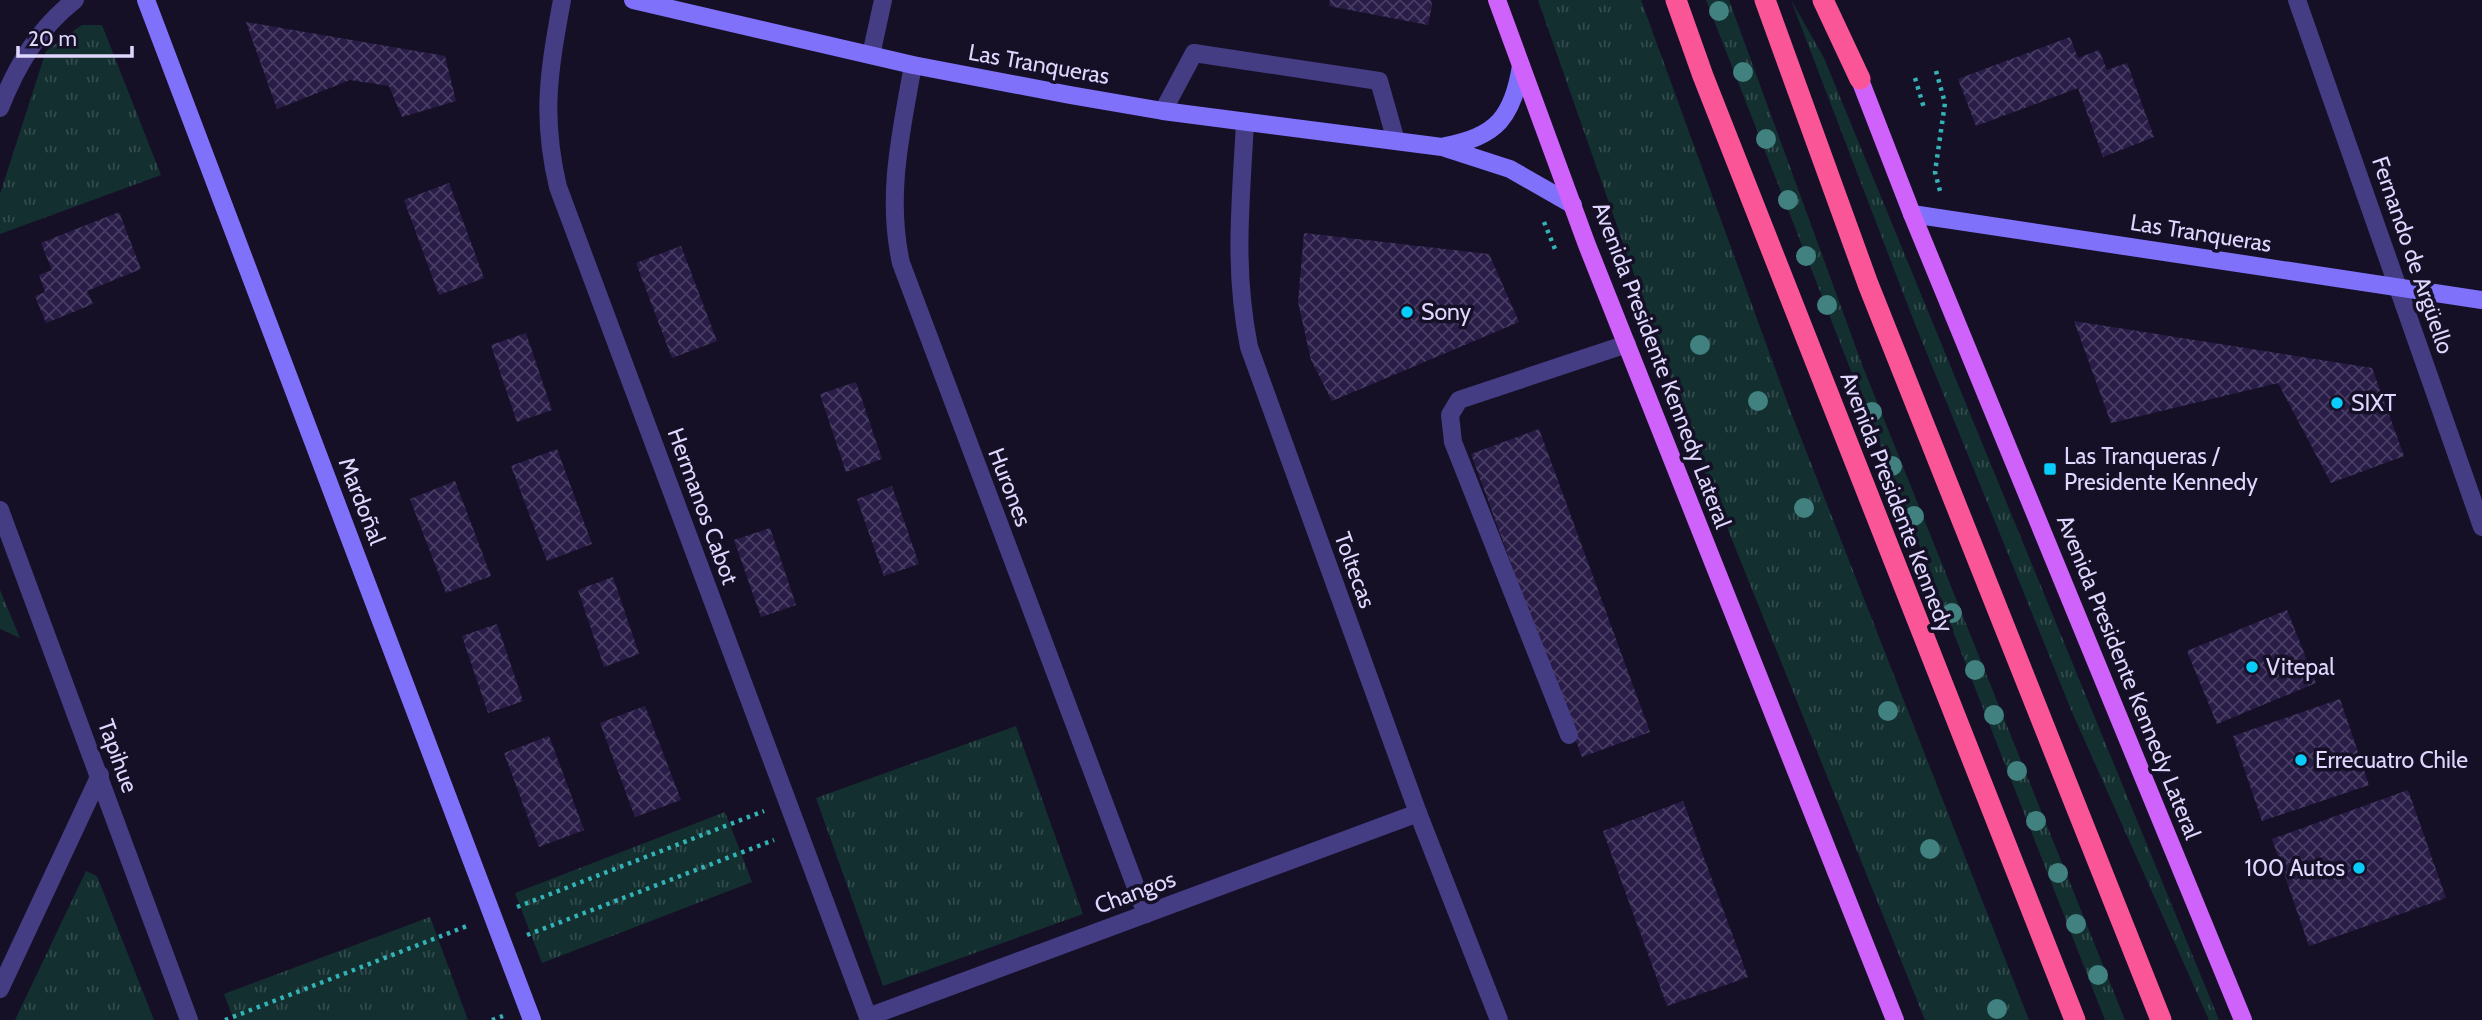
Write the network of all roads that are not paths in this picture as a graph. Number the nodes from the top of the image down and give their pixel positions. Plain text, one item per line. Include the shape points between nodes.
1 (75, 0) edge
2 (146, 0) edge
3 (562, 0) edge
4 (633, 0) edge
5 (883, 0) edge
6 (1497, 0) edge
7 (1676, 0) edge
8 (1765, 0) edge
9 (1823, 0) edge
10 (1833, 0) edge
11 (2297, 0) edge
12 (871, 55) junction
13 (913, 65) junction
14 (1521, 66) junction
15 (1860, 79) junction
16 (0, 108) edge
17 (1163, 111) junction
18 (1245, 122) junction
19 (1396, 141) junction
20 (1442, 147) junction
21 (1573, 205) junction
22 (1912, 214) junction
23 (2398, 288) junction
24 (2482, 300) edge
25 (1627, 344) junction
26 (0, 510) edge
27 (2482, 527) edge
28 (1569, 735) dead end
29 (100, 775) junction
30 (1419, 813) junction
31 (1146, 914) junction
32 (0, 989) edge
33 (869, 1019) edge
34 (189, 1020) edge
35 (532, 1020) edge
36 (1499, 1020) edge
37 (1895, 1020) edge
38 (2075, 1020) edge
39 (2161, 1020) edge
40 (2243, 1020) edge

1 - 16 street via 33,41
2 - 35 street, Mardoñal
3 - 33 street, Hermanos Cabot via 546,119 558,187
4 - 12 street, Las Tranqueras
5 - 12 street
6 - 14 main road, Avenida Presidente Kennedy Lateral
7 - 38 highway, Avenida Presidente Kennedy
8 - 39 highway via 1868,284
9 - 15 highway
10 - 15 main road, Avenida Presidente Kennedy Lateral
11 - 23 street, Fernando de Argüello
12 - 13 street, Las Tranqueras
13 - 17 street, Las Tranqueras
13 - 31 street, Hurones via 893,188 901,262
14 - 20 street, Las Tranqueras via 1514,101 1492,130 1477,139
14 - 21 main road, Avenida Presidente Kennedy Lateral
15 - 22 main road, Avenida Presidente Kennedy Lateral
17 - 18 street, Las Tranqueras
17 - 19 street via 1194,53 1379,81
18 - 19 street, Las Tranqueras
18 - 30 street, Toltecas via 1237,265 1249,347
19 - 20 street, Las Tranqueras
20 - 21 street, Las Tranqueras via 1510,169
21 - 25 main road, Avenida Presidente Kennedy Lateral
22 - 23 street, Las Tranqueras
22 - 40 main road, Avenida Presidente Kennedy Lateral
23 - 24 street, Las Tranqueras
23 - 27 street, Fernando de Argüello
25 - 28 street via 1459,400 1450,415 1453,442
25 - 37 main road, Avenida Presidente Kennedy Lateral
26 - 29 street, Tapihue
29 - 32 street
29 - 34 street, Tapihue
30 - 31 street, Changos
30 - 36 street, Toltecas
31 - 33 street, Changos

